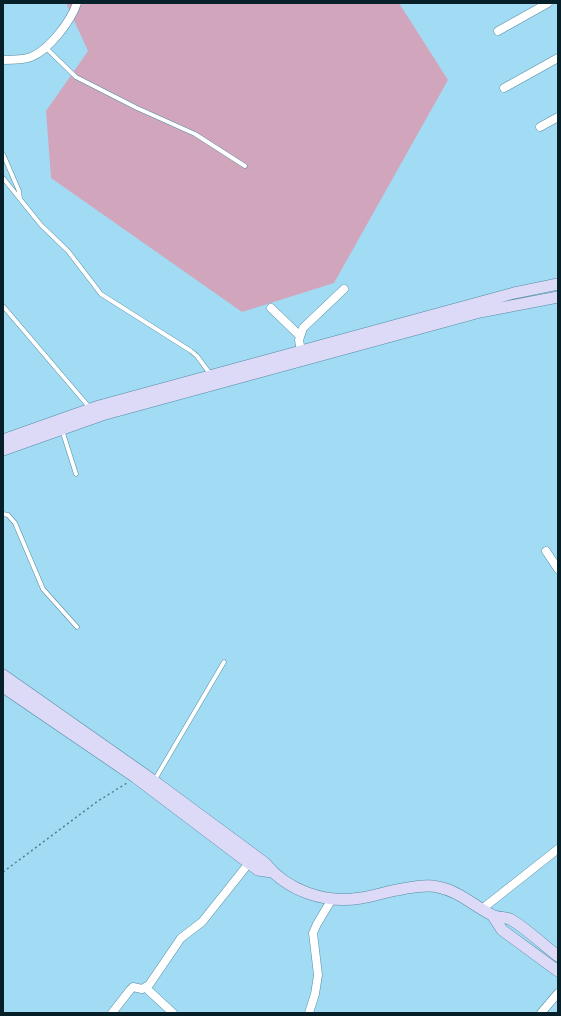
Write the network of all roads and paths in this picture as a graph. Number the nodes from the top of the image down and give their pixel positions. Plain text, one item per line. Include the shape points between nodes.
1 (77, 3) edge
2 (548, 3) edge
3 (498, 31) dead end
4 (45, 47) junction
5 (558, 58) edge
6 (3, 60) edge
7 (504, 88) dead end
8 (558, 117) edge
9 (540, 127) dead end
10 (3, 154) edge
11 (245, 166) dead end
12 (3, 178) edge
13 (20, 200) junction
14 (558, 284) edge
15 (344, 289) dead end
16 (558, 296) edge
17 (3, 306) edge
18 (271, 308) dead end
19 (299, 335) junction
20 (301, 351) junction
21 (211, 376) junction
22 (91, 409) junction
23 (61, 424) junction
24 (3, 440) edge
25 (3, 450) edge
26 (76, 474) dead end
27 (3, 514) edge
28 (546, 551) dead end
29 (558, 569) edge
30 (77, 627) dead end
31 (224, 662) dead end
32 (3, 675) edge
33 (3, 687) edge
34 (135, 777) junction
35 (154, 781) junction
36 (558, 850) edge
37 (249, 863) junction
38 (3, 872) edge
39 (272, 872) junction
40 (332, 899) junction
41 (482, 909) junction
42 (493, 916) junction
43 (558, 956) edge
44 (558, 971) edge
45 (146, 988) junction
46 (558, 994) edge
47 (112, 1013) edge
48 (173, 1013) edge
49 (309, 1013) edge
50 (541, 1013) edge

1 - 4 street via 63,28
2 - 3 street
4 - 6 street via 31,57
4 - 11 lane via 76,77 195,134
5 - 7 street
8 - 9 street
10 - 13 lane via 19,191
12 - 13 lane
13 - 21 lane via 68,251 101,294 192,351
14 - 20 street via 514,293
15 - 19 street via 307,323
16 - 23 street via 472,314
17 - 22 lane
18 - 19 street
19 - 20 street
20 - 21 street
21 - 22 street
22 - 23 street
23 - 24 street
23 - 25 street
23 - 26 lane
27 - 30 lane via 8,515 15,523 43,589
28 - 29 street
31 - 35 lane
32 - 35 street
33 - 34 street
34 - 37 street
34 - 38 path via 98,801
35 - 39 street via 265,863
36 - 41 street
37 - 39 street via 258,870
37 - 45 street via 202,922 181,938
39 - 40 street via 306,893
40 - 41 street via 360,898 388,891 429,886 455,893
40 - 49 street via 313,933 318,975
41 - 42 street
42 - 43 street via 509,919
42 - 44 street via 502,930
45 - 47 street via 133,987
45 - 48 street
46 - 50 street

